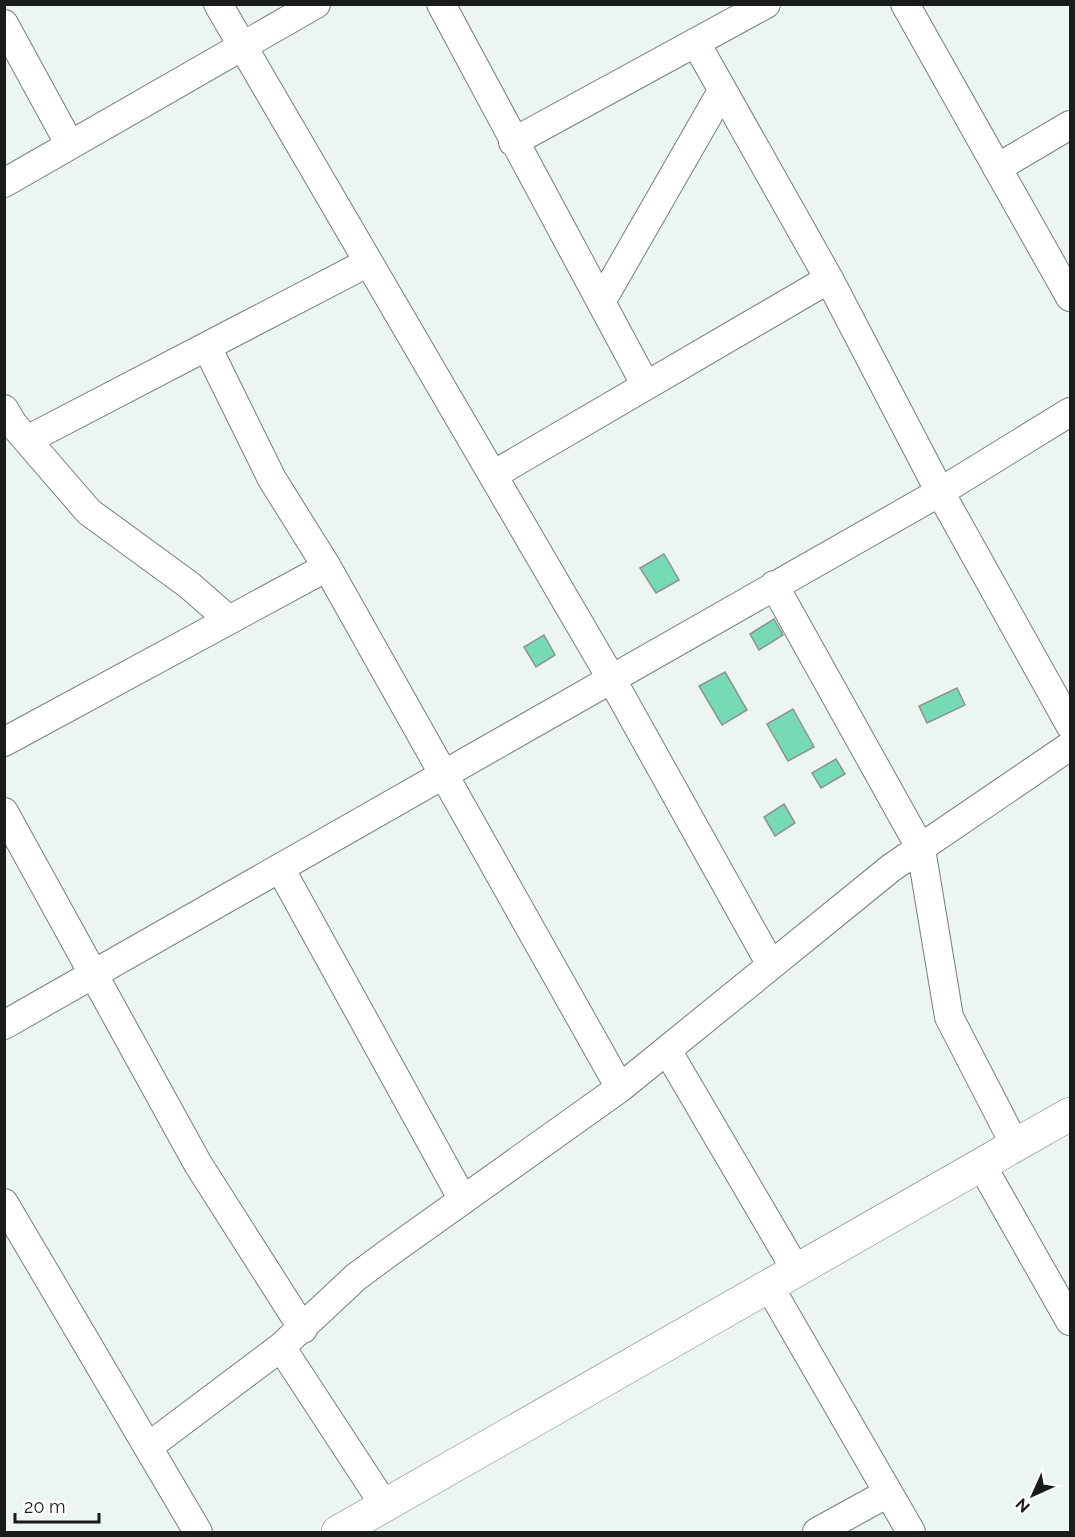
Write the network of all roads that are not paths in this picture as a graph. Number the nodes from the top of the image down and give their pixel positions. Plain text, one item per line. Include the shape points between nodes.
1 (218, 4) edge
2 (316, 4) edge
3 (441, 4) edge
4 (766, 4) edge
5 (905, 4) edge
6 (4, 24) edge
7 (696, 43) junction
8 (243, 46) junction
9 (722, 91) junction
10 (1071, 125) edge
11 (513, 142) junction
12 (70, 145) junction
13 (997, 168) junction
14 (4, 183) edge
15 (367, 263) junction
16 (829, 279) junction
17 (1071, 297) edge
18 (601, 302) junction
19 (207, 347) junction
20 (645, 384) junction
21 (4, 409) edge
22 (1071, 412) edge
23 (27, 440) junction
24 (493, 475) junction
25 (940, 492) junction
26 (327, 567) junction
27 (774, 585) junction
28 (229, 620) junction
29 (611, 678) junction
30 (1071, 725) edge
31 (4, 742) edge
32 (1071, 746) edge
33 (445, 775) junction
34 (4, 812) edge
35 (921, 849) junction
36 (280, 868) junction
37 (771, 965) junction
38 (95, 974) junction
39 (4, 1025) edge
40 (667, 1050) junction
41 (620, 1088) junction
42 (1071, 1114) edge
43 (1015, 1145) junction
44 (981, 1164) junction
45 (464, 1200) junction
46 (4, 1203) edge
47 (796, 1270) junction
48 (769, 1286) junction
49 (1071, 1321) edge
50 (303, 1329) junction
51 (281, 1347) junction
52 (148, 1447) junction
53 (888, 1493) junction
54 (385, 1506) junction
55 (350, 1530) edge
56 (198, 1533) edge
57 (818, 1533) edge
58 (910, 1533) edge

1 - 8 street
2 - 8 street
3 - 11 street
4 - 7 street
5 - 13 street
6 - 12 street
7 - 9 street
7 - 11 street
8 - 12 street
8 - 15 street
9 - 16 street
9 - 18 street
10 - 13 street
11 - 18 street
12 - 14 street
13 - 17 street
15 - 19 street
15 - 24 street
16 - 20 street
16 - 25 street
18 - 20 street
19 - 23 street
19 - 26 street via 272,479
20 - 24 street
21 - 23 street
22 - 25 street
23 - 28 street via 89,512 189,585
24 - 29 street
25 - 27 street
25 - 30 street
26 - 28 street
26 - 33 street
27 - 29 street
27 - 35 street
28 - 31 street
29 - 33 street
29 - 37 street
32 - 35 street
33 - 36 street
33 - 41 street
34 - 38 street
35 - 37 street via 891,868
35 - 43 street via 949,1017
36 - 38 street
36 - 45 street
37 - 40 street
38 - 39 street
38 - 50 street via 198,1164
40 - 41 street
40 - 47 street
41 - 45 street
42 - 43 street
43 - 44 street
44 - 47 street
44 - 49 street
45 - 50 street via 356,1277
46 - 52 street
47 - 48 street
48 - 53 street
48 - 54 street
50 - 51 street
51 - 52 street
51 - 54 street
52 - 56 street
53 - 57 street
53 - 58 street
54 - 55 street

